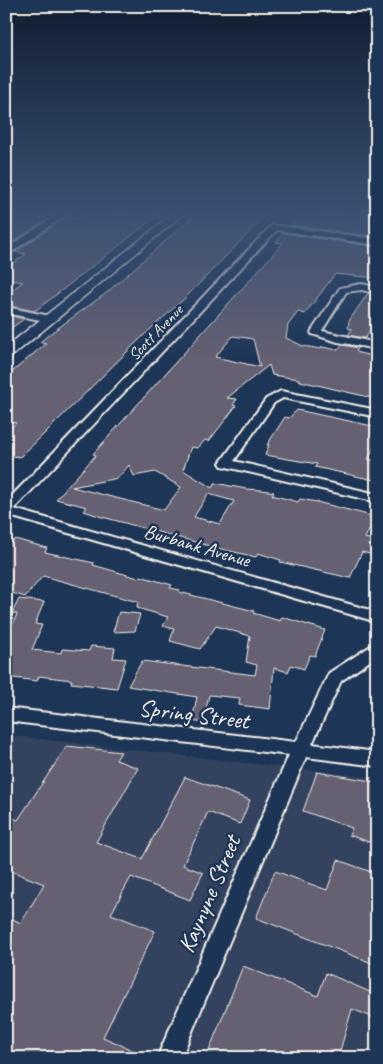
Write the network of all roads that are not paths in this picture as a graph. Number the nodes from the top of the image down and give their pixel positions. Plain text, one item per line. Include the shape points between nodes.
1 (120, 262) edge
2 (242, 262) edge
3 (377, 290) edge
4 (6, 310) edge
5 (50, 319) junction
6 (377, 346) edge
7 (6, 354) edge
8 (377, 414) edge
9 (377, 498) edge
10 (6, 511) edge
11 (377, 617) edge
12 (377, 648) edge
13 (6, 714) edge
14 (300, 751) junction
15 (377, 759) edge
16 (169, 1058) edge

1 - 5 street
2 - 10 street, Scott Avenue
3 - 6 street via 361,287 344,290 316,332
4 - 5 street
5 - 7 street
8 - 9 street via 281,394 270,401 226,462
10 - 11 street, Burbank Avenue
12 - 14 street, Kaynyne Street via 335,677
13 - 14 street, Spring Street
14 - 15 street, Spring Street
14 - 16 street, Kaynyne Street

